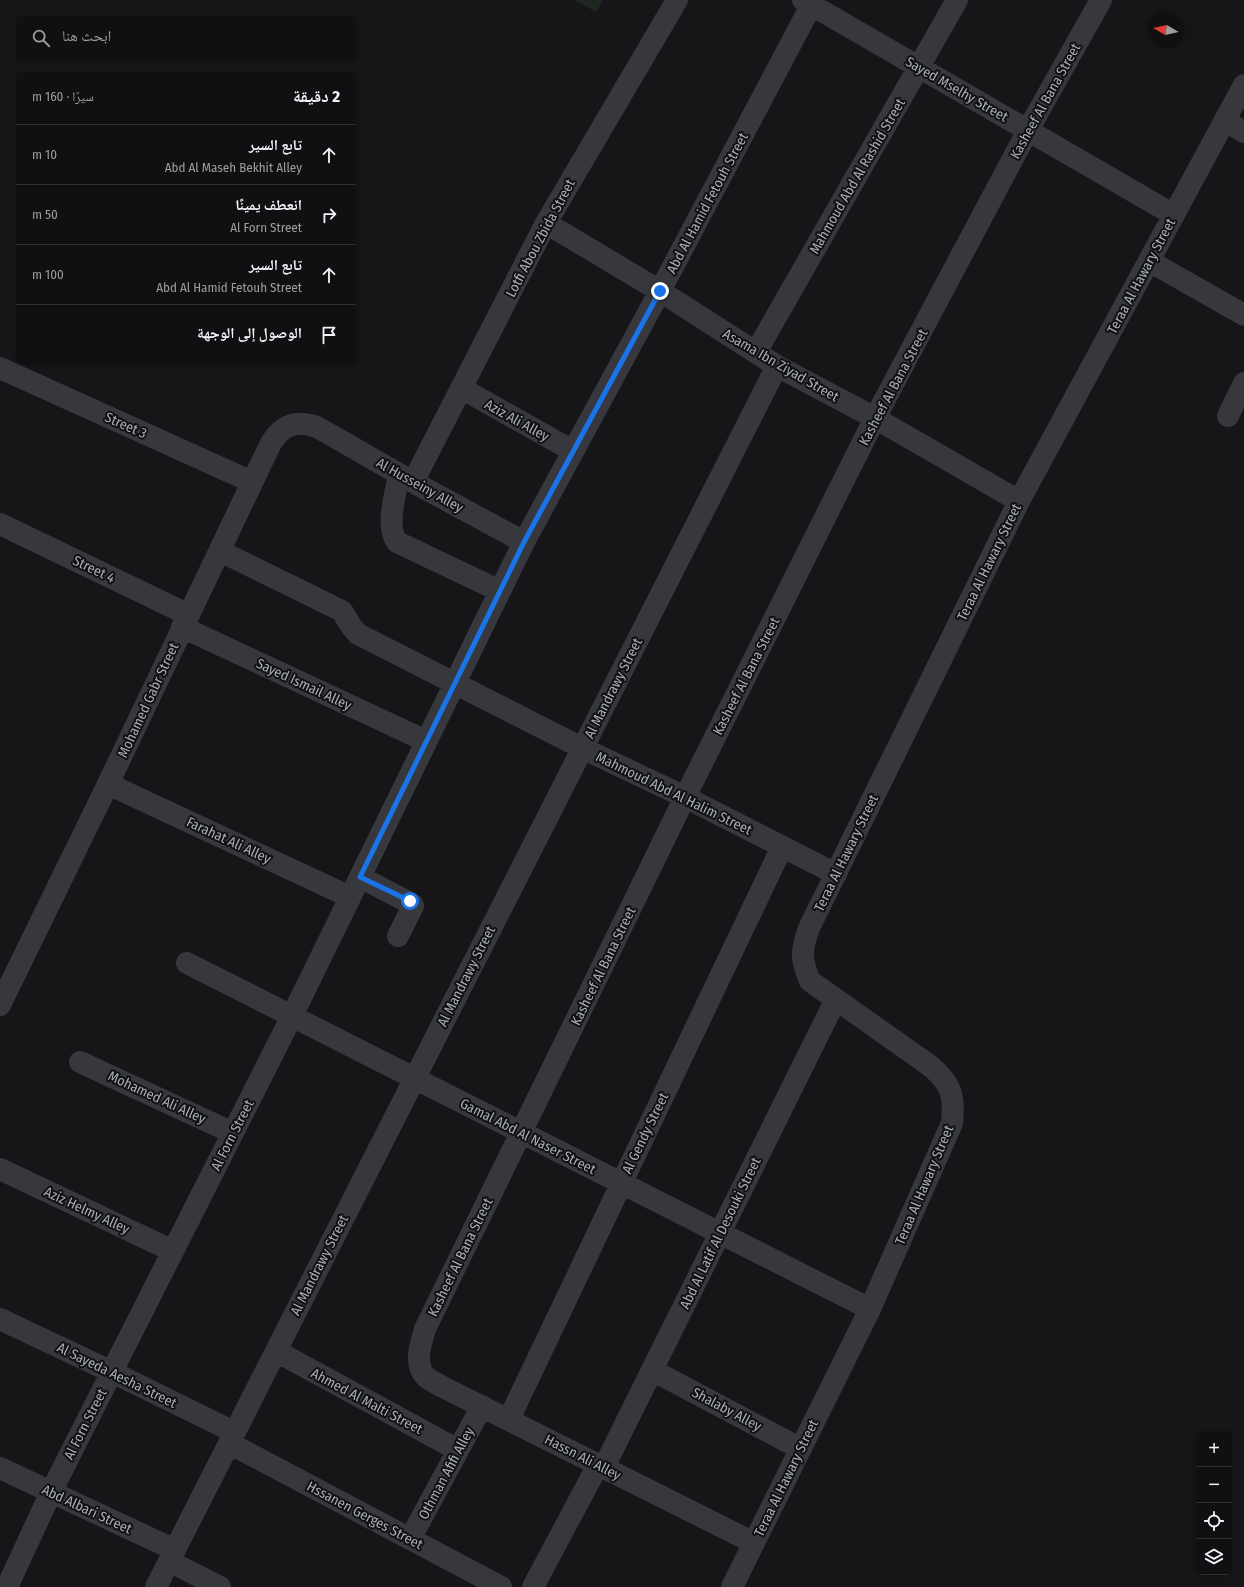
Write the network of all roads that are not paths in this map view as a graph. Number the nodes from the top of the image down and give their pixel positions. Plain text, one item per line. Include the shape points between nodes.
1 (676, 0) edge
2 (958, 0) edge
3 (1101, 0) edge
4 (809, 2) edge
5 (919, 67) junction
6 (1244, 85) edge
7 (1225, 121) junction
8 (1028, 130) junction
9 (1244, 132) edge
10 (1174, 215) junction
11 (546, 223) junction
12 (1149, 261) junction
13 (660, 291) junction
14 (1244, 315) edge
15 (756, 352) junction
16 (777, 366) junction
17 (0, 368) edge
18 (1244, 384) edge
19 (461, 388) junction
20 (1228, 416) dead end
21 (875, 418) junction
22 (317, 427) joint
23 (573, 451) junction
24 (406, 478) junction
25 (252, 482) junction
26 (1019, 501) junction
27 (0, 524) edge
28 (524, 542) junction
29 (220, 551) junction
30 (500, 591) junction
31 (186, 621) junction
32 (455, 683) junction
33 (426, 741) junction
34 (582, 748) junction
35 (108, 784) junction
36 (685, 798) junction
37 (782, 846) junction
38 (836, 874) junction
39 (360, 877) junction
40 (350, 897) junction
41 (398, 936) dead end
42 (187, 963) dead end
43 (836, 999) junction
44 (0, 1005) edge
45 (292, 1016) junction
46 (80, 1062) dead end
47 (415, 1078) junction
48 (233, 1133) junction
49 (522, 1133) junction
50 (0, 1169) edge
51 (621, 1183) junction
52 (720, 1233) junction
53 (173, 1251) junction
54 (870, 1309) junction
55 (0, 1319) edge
56 (276, 1352) junction
57 (419, 1363) joint
58 (652, 1370) junction
59 (112, 1372) junction
60 (482, 1406) junction
61 (509, 1420) junction
62 (232, 1438) junction
63 (801, 1448) junction
64 (458, 1450) junction
65 (601, 1466) junction
66 (0, 1468) edge
67 (51, 1492) junction
68 (410, 1539) junction
69 (754, 1543) junction
70 (172, 1556) junction
71 (7, 1587) edge
72 (156, 1587) edge
73 (220, 1587) edge
74 (501, 1587) edge
75 (533, 1587) edge
76 (732, 1587) edge

1 - 11 street, Lotfi Abou Zbida Street
2 - 5 street, Mahmoud Abd Al Rashid Street
3 - 8 street, Kasheef Al Bana Street
4 - 5 street, Sayed Mselhy Street
4 - 13 street, Abd Al Hamid Fetouh Street
5 - 8 street, Sayed Mselhy Street
5 - 15 street, Mahmoud Abd Al Rashid Street
6 - 7 street, Teraa Al Hawary Street
7 - 9 street
7 - 10 street, Teraa Al Hawary Street
8 - 10 street, Sayed Mselhy Street
8 - 21 street, Kasheef Al Bana Street
10 - 12 street, Teraa Al Hawary Street
11 - 13 street, Asama Ibn Ziyad Street
11 - 19 street, Lotfi Abou Zbida Street
12 - 14 street
12 - 26 street, Teraa Al Hawary Street
13 - 15 street, Asama Ibn Ziyad Street
13 - 23 street, Abd Al Hamid Fetouh Street
15 - 16 street, Asama Ibn Ziyad Street
16 - 21 street, Asama Ibn Ziyad Street
16 - 34 street, Al Mandrawy Street
17 - 25 street, Street 3
18 - 20 street
19 - 23 street, Aziz Ali Alley
19 - 24 street, Lotfi Abou Zbida Street
21 - 26 street, Asama Ibn Ziyad Street
21 - 36 street, Kasheef Al Bana Street
22 - 24 street, Al Husseiny Alley
22 - 25 street, Mohamed Gabr Street via 296,424 285,427 276,434
23 - 28 street, Abd Al Hamid Fetouh Street
24 - 28 street, Al Husseiny Alley
24 - 30 street, Lotfi Abou Zbida Street via 391,525 392,536 397,542
25 - 29 street, Mohamed Gabr Street
26 - 38 street, Teraa Al Hawary Street
27 - 31 street, Street 4
28 - 30 street, Abd Al Hamid Fetouh Street
29 - 31 street, Mohamed Gabr Street
29 - 32 street, Mahmoud Abd Al Halim Street via 342,611 358,634
30 - 32 street, Abd Al Hamid Fetouh Street
31 - 33 street, Sayed Ismail Alley
31 - 35 street, Mohamed Gabr Street
32 - 33 street, Al Forn Street
32 - 34 street, Mahmoud Abd Al Halim Street
33 - 39 street, Al Forn Street
34 - 36 street, Mahmoud Abd Al Halim Street
34 - 47 street, Al Mandrawy Street
35 - 40 street, Farahat Ali Alley
35 - 44 street, Mohamed Gabr Street
36 - 37 street, Mahmoud Abd Al Halim Street
36 - 49 street, Kasheef Al Bana Street
37 - 38 street, Mahmoud Abd Al Halim Street
37 - 51 street, Al Gendy Street
38 - 43 street, Teraa Al Hawary Street via 805,940 803,964 810,981
39 - 40 street, Al Forn Street
39 - 41 street via 412,904
40 - 45 street, Al Forn Street
42 - 45 street, Gamal Abd Al Naser Street
43 - 52 street, Abd Al Latif Al Desouki Street
43 - 54 street, Teraa Al Hawary Street via 942,1076 950,1090 954,1107 952,1123
45 - 47 street, Gamal Abd Al Naser Street
45 - 48 street, Al Forn Street
46 - 48 street, Mohamed Ali Alley
47 - 49 street, Gamal Abd Al Naser Street
47 - 56 street, Al Mandrawy Street
48 - 53 street, Al Forn Street
49 - 51 street, Gamal Abd Al Naser Street
49 - 57 street, Kasheef Al Bana Street via 426,1329 419,1348
50 - 53 street, Aziz Helmy Alley
51 - 52 street, Gamal Abd Al Naser Street
51 - 61 street, Al Gendy Street
52 - 54 street, Gamal Abd Al Naser Street
52 - 58 street, Abd Al Latif Al Desouki Street
53 - 59 street, Al Forn Street
54 - 63 street, Teraa Al Hawary Street
55 - 59 street, Al Sayeda Aesha Street
56 - 62 street, Al Mandrawy Street
56 - 64 street, Ahmed Al Malti Street
57 - 60 street, Hassn Ali Alley via 426,1377
58 - 63 street, Shalaby Alley
58 - 65 street, Abd Al Latif Al Desouki Street
59 - 62 street, Al Sayeda Aesha Street
59 - 67 street, Al Forn Street
60 - 61 street, Hassn Ali Alley
60 - 64 street, Othman Afifi Alley
61 - 65 street, Hassn Ali Alley
62 - 68 street, Hssanen Gerges Street
62 - 70 street, Al Mandrawy Street
63 - 69 street, Teraa Al Hawary Street
64 - 68 street, Othman Afifi Alley
65 - 69 street, Hassn Ali Alley
65 - 75 street, Abd Al Latif Al Desouki Street
66 - 67 street, Abd Albari Street
67 - 70 street, Abd Albari Street
67 - 71 street, Al Forn Street
68 - 74 street, Hssanen Gerges Street
69 - 76 street, Teraa Al Hawary Street
70 - 72 street, Al Mandrawy Street
70 - 73 street, Abd Albari Street

